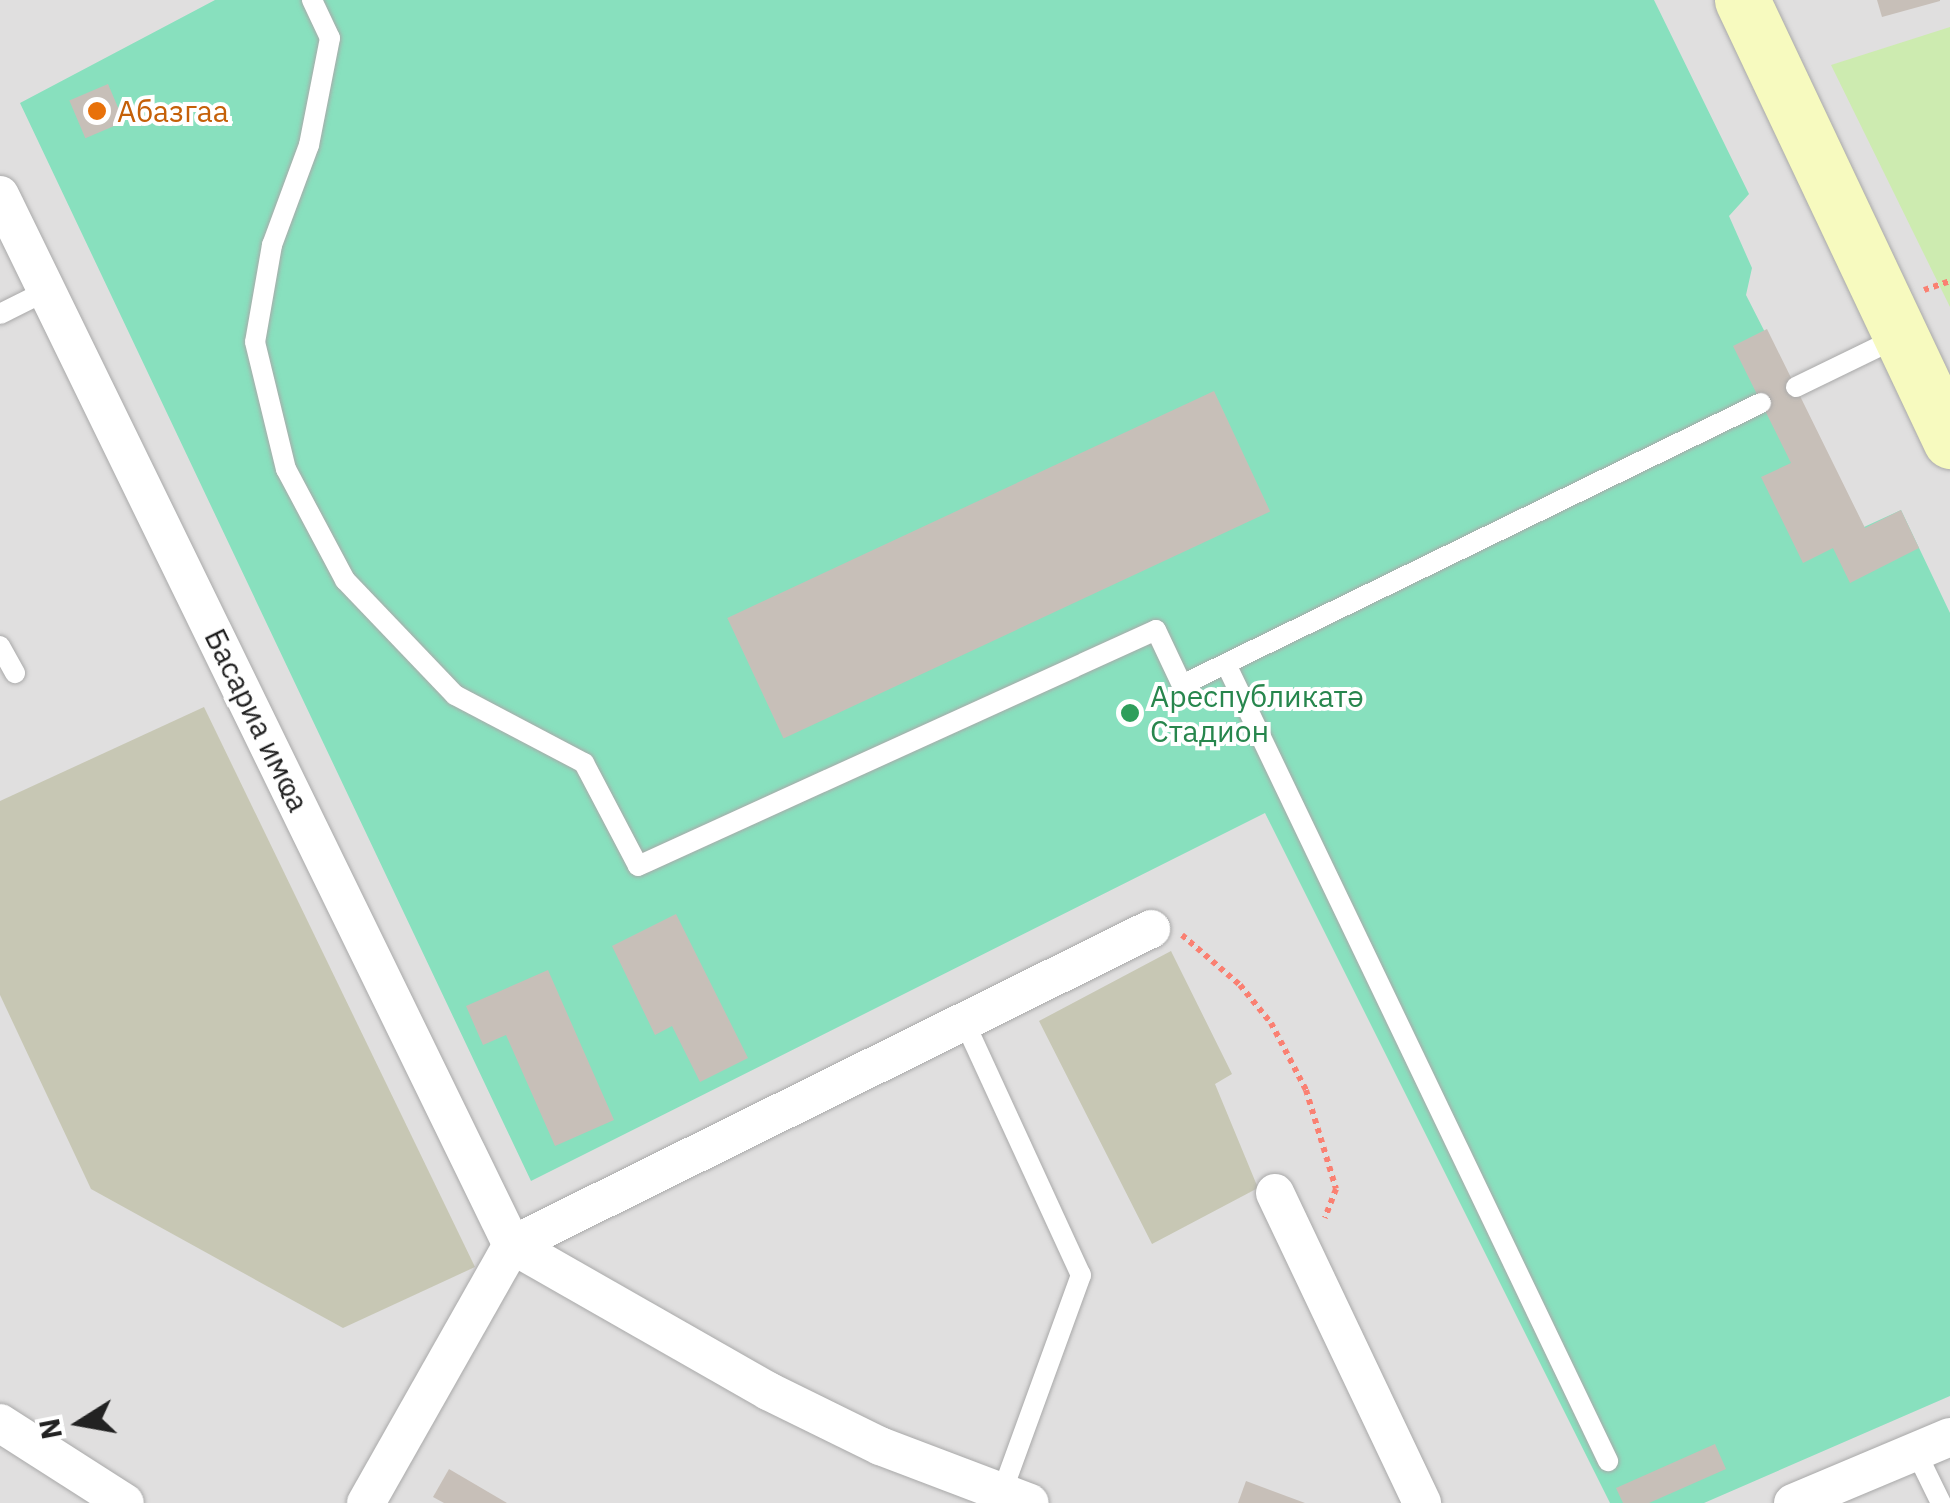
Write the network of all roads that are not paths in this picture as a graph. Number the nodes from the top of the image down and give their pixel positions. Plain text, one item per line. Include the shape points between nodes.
1 (312, 0) edge
2 (1742, 0) edge
3 (0, 195) edge
4 (46, 291) junction
5 (0, 314) edge
6 (1901, 336) junction
7 (1796, 387) dead end
8 (1762, 403) dead end
9 (1950, 441) edge
10 (0, 646) edge
11 (1226, 664) junction
12 (15, 672) dead end
13 (1151, 929) road end
14 (964, 1022) junction
15 (1275, 1194) dead end
16 (512, 1245) junction
17 (0, 1423) edge
18 (1933, 1444) edge
19 (1608, 1460) dead end
20 (1016, 1497) edge
21 (125, 1503) edge
22 (366, 1503) edge
23 (1422, 1503) edge
24 (1793, 1503) edge
25 (1941, 1503) edge

1 - 11 lane via 330,38 309,145 272,245 254,342 286,469 345,580 455,696 584,762 638,866 1156,630 1182,685
2 - 6 main road
3 - 4 street, Басариа имҩа
4 - 5 lane
4 - 16 street, Басариа имҩа
6 - 7 lane
6 - 9 main road
8 - 11 lane
10 - 12 lane
11 - 19 lane
13 - 14 street
14 - 16 street
14 - 20 lane via 1082,1275
15 - 23 street
16 - 20 street via 768,1391 880,1446
16 - 22 street
17 - 21 street
18 - 24 street
18 - 25 lane

